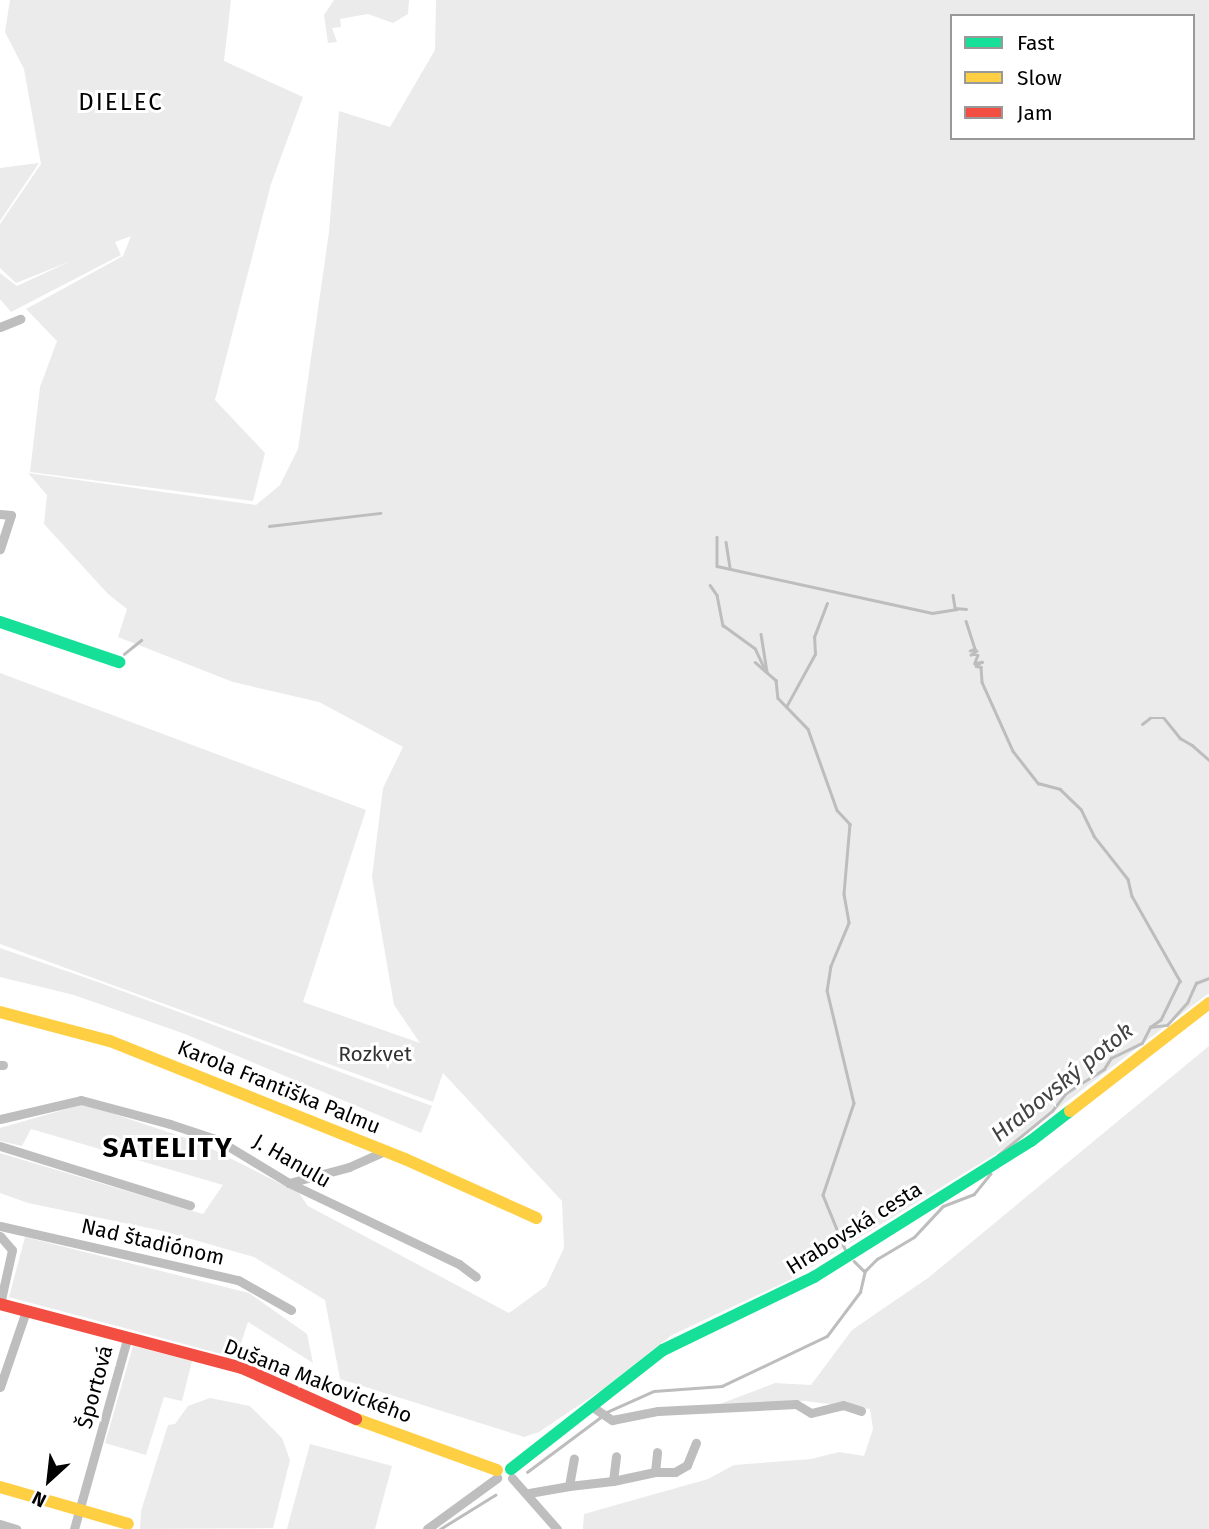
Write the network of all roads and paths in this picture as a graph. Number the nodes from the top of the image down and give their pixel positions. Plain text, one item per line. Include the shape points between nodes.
1 (20, 319) dead end
2 (0, 327) edge
3 (0, 514) edge
4 (0, 549) edge
5 (0, 622) edge
6 (119, 662) dead end
7 (1209, 1003) edge
8 (0, 1012) edge
9 (0, 1119) edge
10 (0, 1146) edge
11 (385, 1151) junction
12 (289, 1183) junction
13 (191, 1205) dead end
14 (536, 1218) dead end
15 (0, 1226) edge
16 (0, 1236) edge
17 (476, 1277) dead end
18 (0, 1304) edge
19 (291, 1310) dead end
20 (26, 1311) junction
21 (128, 1336) junction
22 (0, 1387) edge
23 (861, 1411) dead end
24 (599, 1413) junction
25 (696, 1443) dead end
26 (657, 1452) dead end
27 (616, 1456) dead end
28 (574, 1458) dead end
29 (655, 1472) junction
30 (497, 1474) junction
31 (511, 1474) junction
32 (613, 1481) junction
33 (569, 1486) junction
34 (0, 1487) edge
35 (529, 1493) junction
36 (80, 1510) junction
37 (0, 1524) edge
38 (128, 1524) dead end
39 (16, 1529) edge
40 (74, 1529) edge
41 (427, 1529) edge
42 (557, 1529) edge

1 - 2 street
3 - 4 street via 11,515
5 - 6 street
7 - 24 street, Hrabovská cesta via 1060,1121 987,1169 808,1280 663,1350
8 - 11 street, Karola Františka Palmu via 110,1041
9 - 12 street, J. Hanulu via 50,1105 100,1102 218,1140
10 - 13 street
11 - 12 street via 349,1167
11 - 14 street, Karola Františka Palmu
12 - 17 street, J. Hanulu via 459,1264
15 - 19 street, Nad štadiónom via 238,1280
16 - 18 street via 12,1250
18 - 20 street, Dušana Makovického
20 - 21 street, Dušana Makovického
20 - 22 street
21 - 30 street, Dušana Makovického via 257,1373 351,1417
21 - 36 street, Športová
23 - 24 street via 843,1405 811,1413 796,1404 658,1411 612,1420
24 - 31 street, Hrabovská cesta
25 - 29 street via 687,1465 675,1472
26 - 29 street
27 - 32 street
28 - 33 street
29 - 32 street
30 - 31 street via 504,1466
30 - 31 street via 504,1482
30 - 41 street
31 - 35 street
32 - 33 street
33 - 35 street
34 - 36 street
35 - 42 street
36 - 38 street
36 - 40 street, Športová
37 - 39 street

